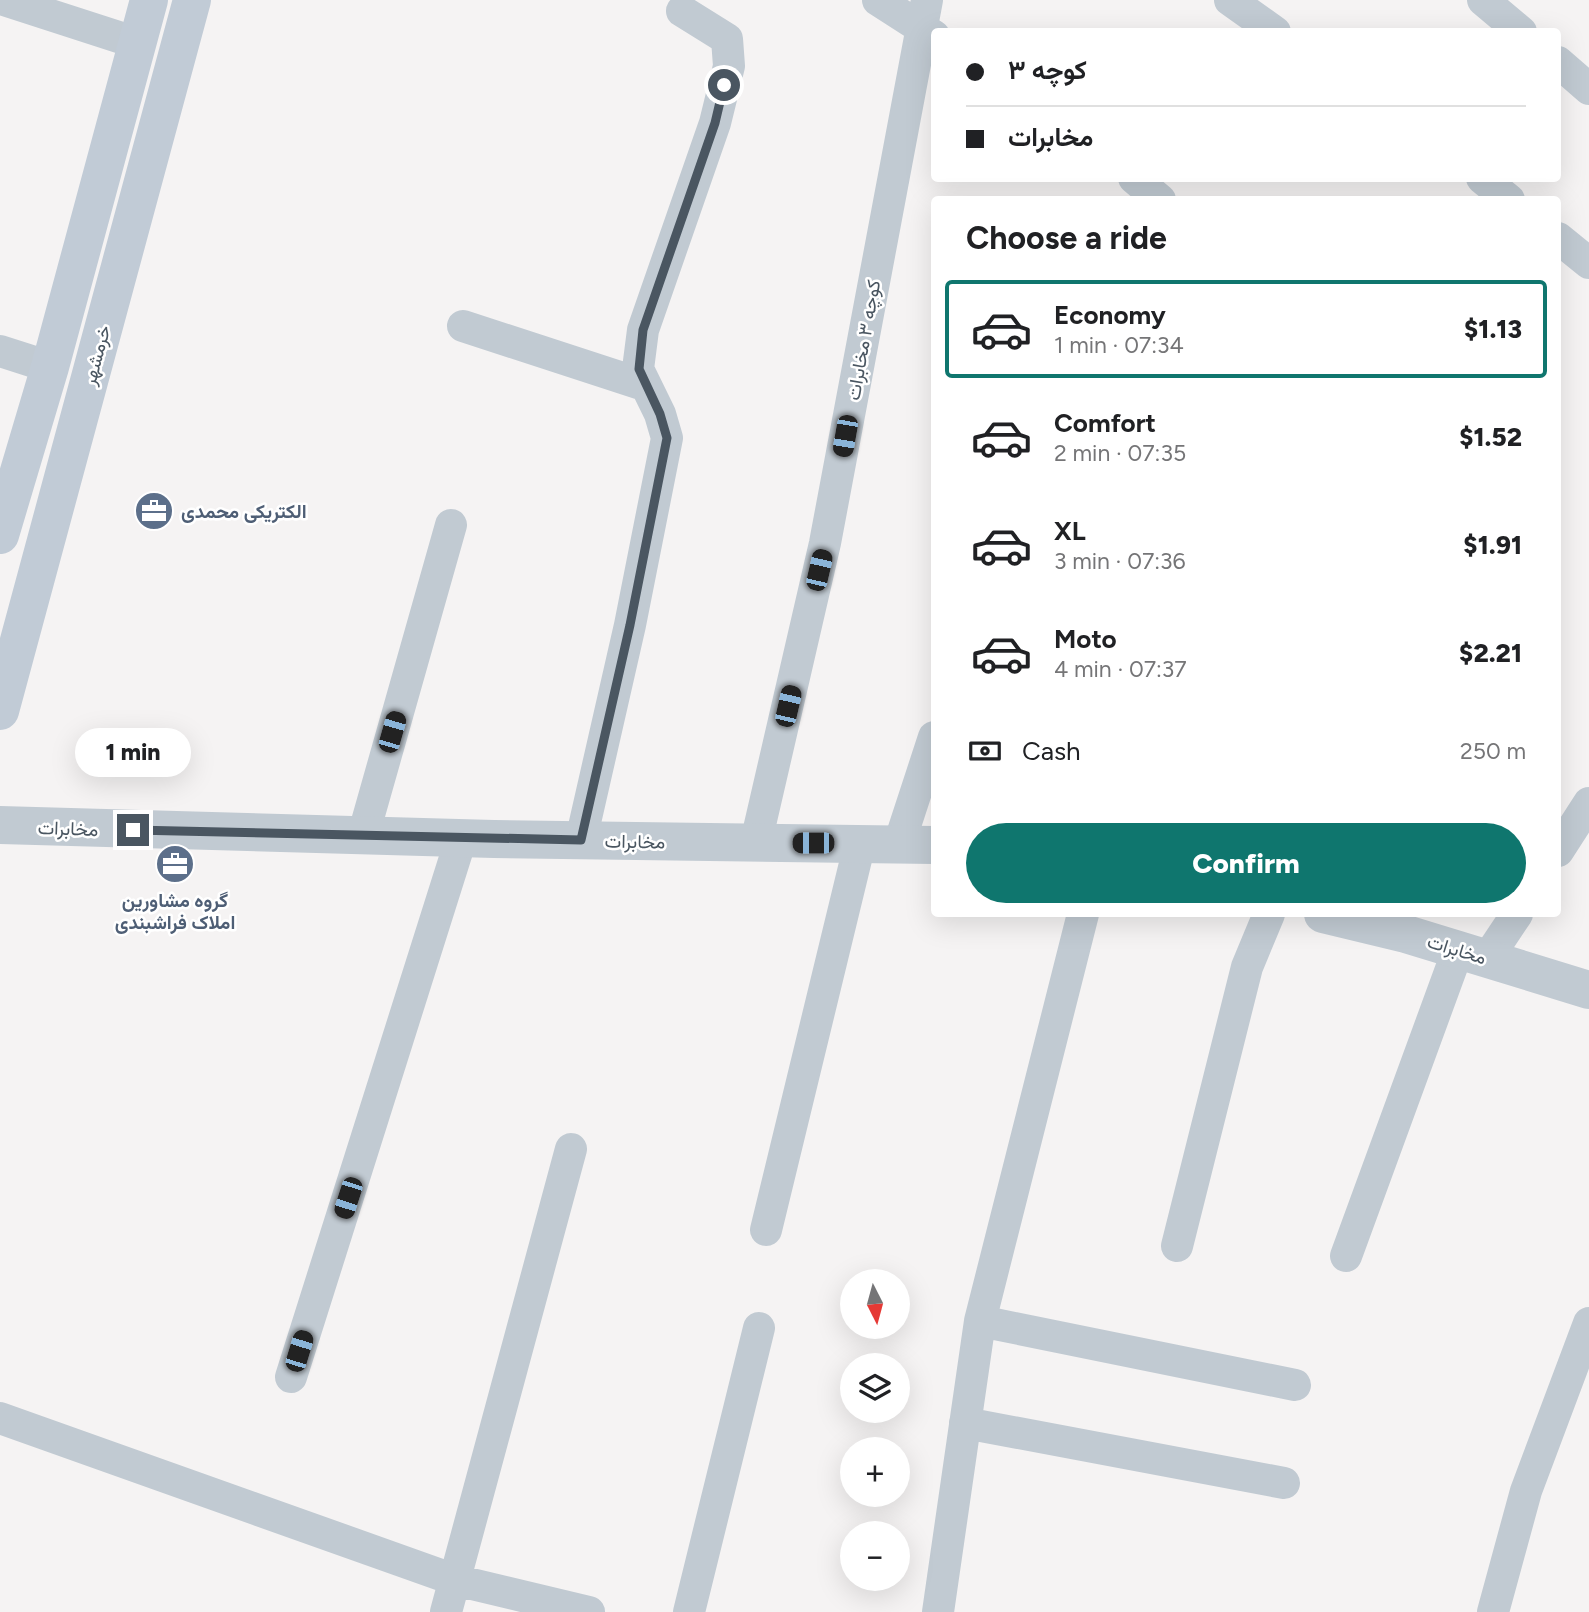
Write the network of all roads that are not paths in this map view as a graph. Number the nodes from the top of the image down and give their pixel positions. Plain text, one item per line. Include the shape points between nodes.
1 (4, 0) edge
2 (149, 0) edge
3 (192, 0) edge
4 (878, 0) edge
5 (1230, 0) edge
6 (1483, 0) edge
7 (682, 11) dead end
8 (927, 21) edge
9 (1269, 28) edge
10 (1516, 28) edge
11 (137, 43) junction
12 (1561, 65) edge
13 (1589, 89) edge
14 (1139, 182) edge
15 (1487, 182) edge
16 (1155, 196) edge
17 (1503, 196) edge
18 (1561, 241) edge
19 (1589, 264) edge
20 (463, 326) dead end
21 (0, 351) edge
22 (50, 367) junction
23 (644, 385) junction
24 (451, 525) dead end
25 (0, 534) edge
26 (0, 711) edge
27 (931, 756) edge
28 (1589, 803) edge
29 (0, 825) edge
30 (363, 836) junction
31 (461, 839) junction
32 (581, 840) junction
33 (756, 842) junction
34 (860, 843) junction
35 (917, 844) edge
36 (1561, 846) edge
37 (1082, 917) edge
38 (1268, 917) edge
39 (1334, 917) edge
40 (1514, 917) edge
41 (1473, 954) junction
42 (1589, 990) edge
43 (571, 1149) dead end
44 (766, 1230) dead end
45 (1177, 1246) dead end
46 (1346, 1255) dead end
47 (980, 1321) junction
48 (1589, 1323) edge
49 (759, 1328) dead end
50 (290, 1377) dead end
51 (1295, 1385) dead end
52 (0, 1418) edge
53 (965, 1423) junction
54 (1284, 1483) dead end
55 (455, 1580) junction
56 (446, 1612) edge
57 (589, 1612) edge
58 (689, 1612) edge
59 (937, 1612) edge
60 (1493, 1612) edge

1 - 11 street
2 - 11 main road
3 - 26 main road, خرمشهر
4 - 8 street
5 - 9 street
6 - 10 street
7 - 23 street via 727,39 729,66 715,123 643,330 639,369
8 - 33 street, کوچه ۳ مخابرات via 825,543
11 - 22 main road
12 - 13 street
14 - 16 street
15 - 17 street
18 - 19 street
20 - 23 street
21 - 22 street
22 - 25 main road
23 - 32 street via 667,438
24 - 30 street
27 - 35 street
28 - 36 street
29 - 30 street, مخابرات
30 - 31 street, مخابرات
31 - 32 street, مخابرات
31 - 50 street
32 - 33 street, مخابرات
33 - 34 street, مخابرات
34 - 35 street, مخابرات
34 - 44 street
37 - 47 street
38 - 45 street via 1247,967
39 - 41 street, مخابرات
40 - 41 street
41 - 42 street, مخابرات
41 - 46 street
43 - 55 street
47 - 51 street
47 - 53 street
48 - 60 street via 1526,1491
49 - 58 street
52 - 55 street
53 - 54 street
53 - 59 street
55 - 56 street
55 - 57 street

